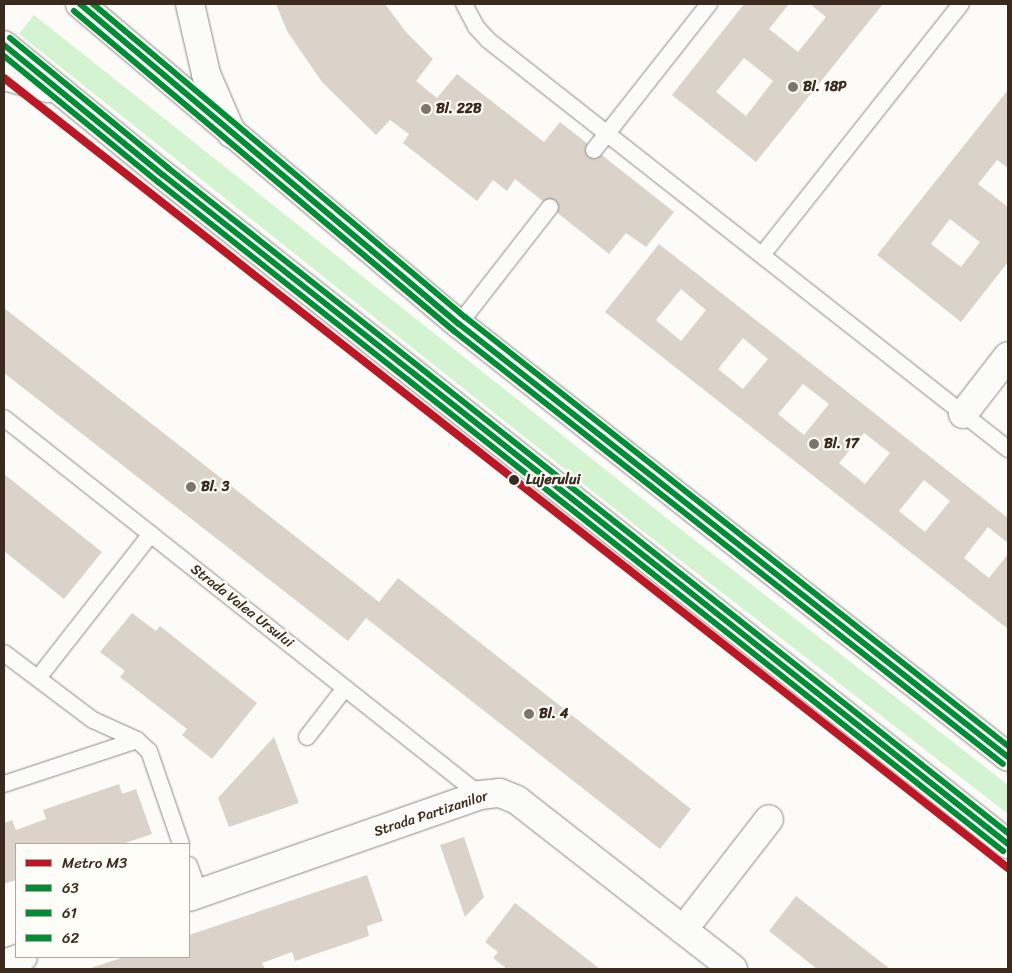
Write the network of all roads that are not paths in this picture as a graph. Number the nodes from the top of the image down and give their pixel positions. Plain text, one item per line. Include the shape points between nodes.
1 (80, 4) edge
2 (190, 4) edge
3 (464, 4) edge
4 (709, 4) edge
5 (961, 4) edge
6 (4, 45) edge
7 (4, 76) edge
8 (60, 92) junction
9 (232, 134) junction
10 (607, 134) junction
11 (594, 150) dead end
12 (550, 207) dead end
13 (762, 255) junction
14 (459, 324) junction
15 (1008, 356) edge
16 (963, 414) junction
17 (4, 418) edge
18 (1008, 449) edge
19 (151, 534) junction
20 (4, 653) edge
21 (38, 678) junction
22 (346, 688) junction
23 (307, 737) dead end
24 (137, 740) junction
25 (1008, 757) edge
26 (4, 784) edge
27 (480, 794) junction
28 (768, 819) dead end
29 (182, 843) edge
30 (1008, 844) edge
31 (190, 871) edge
32 (194, 895) edge
33 (683, 930) junction
34 (20, 958) edge
35 (4, 964) edge
36 (733, 969) edge

1 - 9 main road
2 - 9 main road via 206,74
3 - 10 lane via 476,27 488,40
4 - 10 lane
5 - 13 lane
6 - 8 main road
7 - 8 main road
8 - 30 main road
9 - 14 main road
10 - 11 lane
10 - 13 lane
12 - 14 lane
13 - 16 lane
14 - 25 main road
15 - 16 main road
16 - 18 lane
17 - 19 lane, Strada Valea Ursului
19 - 21 lane
19 - 22 lane, Strada Valea Ursului
20 - 21 lane
21 - 24 lane via 93,720
22 - 23 lane
22 - 27 lane, Strada Valea Ursului
24 - 26 lane
24 - 29 lane via 149,751
27 - 32 main road, Strada Partizanilor
27 - 33 main road, Strada Partizanilor via 500,793 517,800
28 - 33 main road
31 - 32 lane, Strada Partizanilor
33 - 36 main road, Strada Partizanilor
34 - 35 main road

